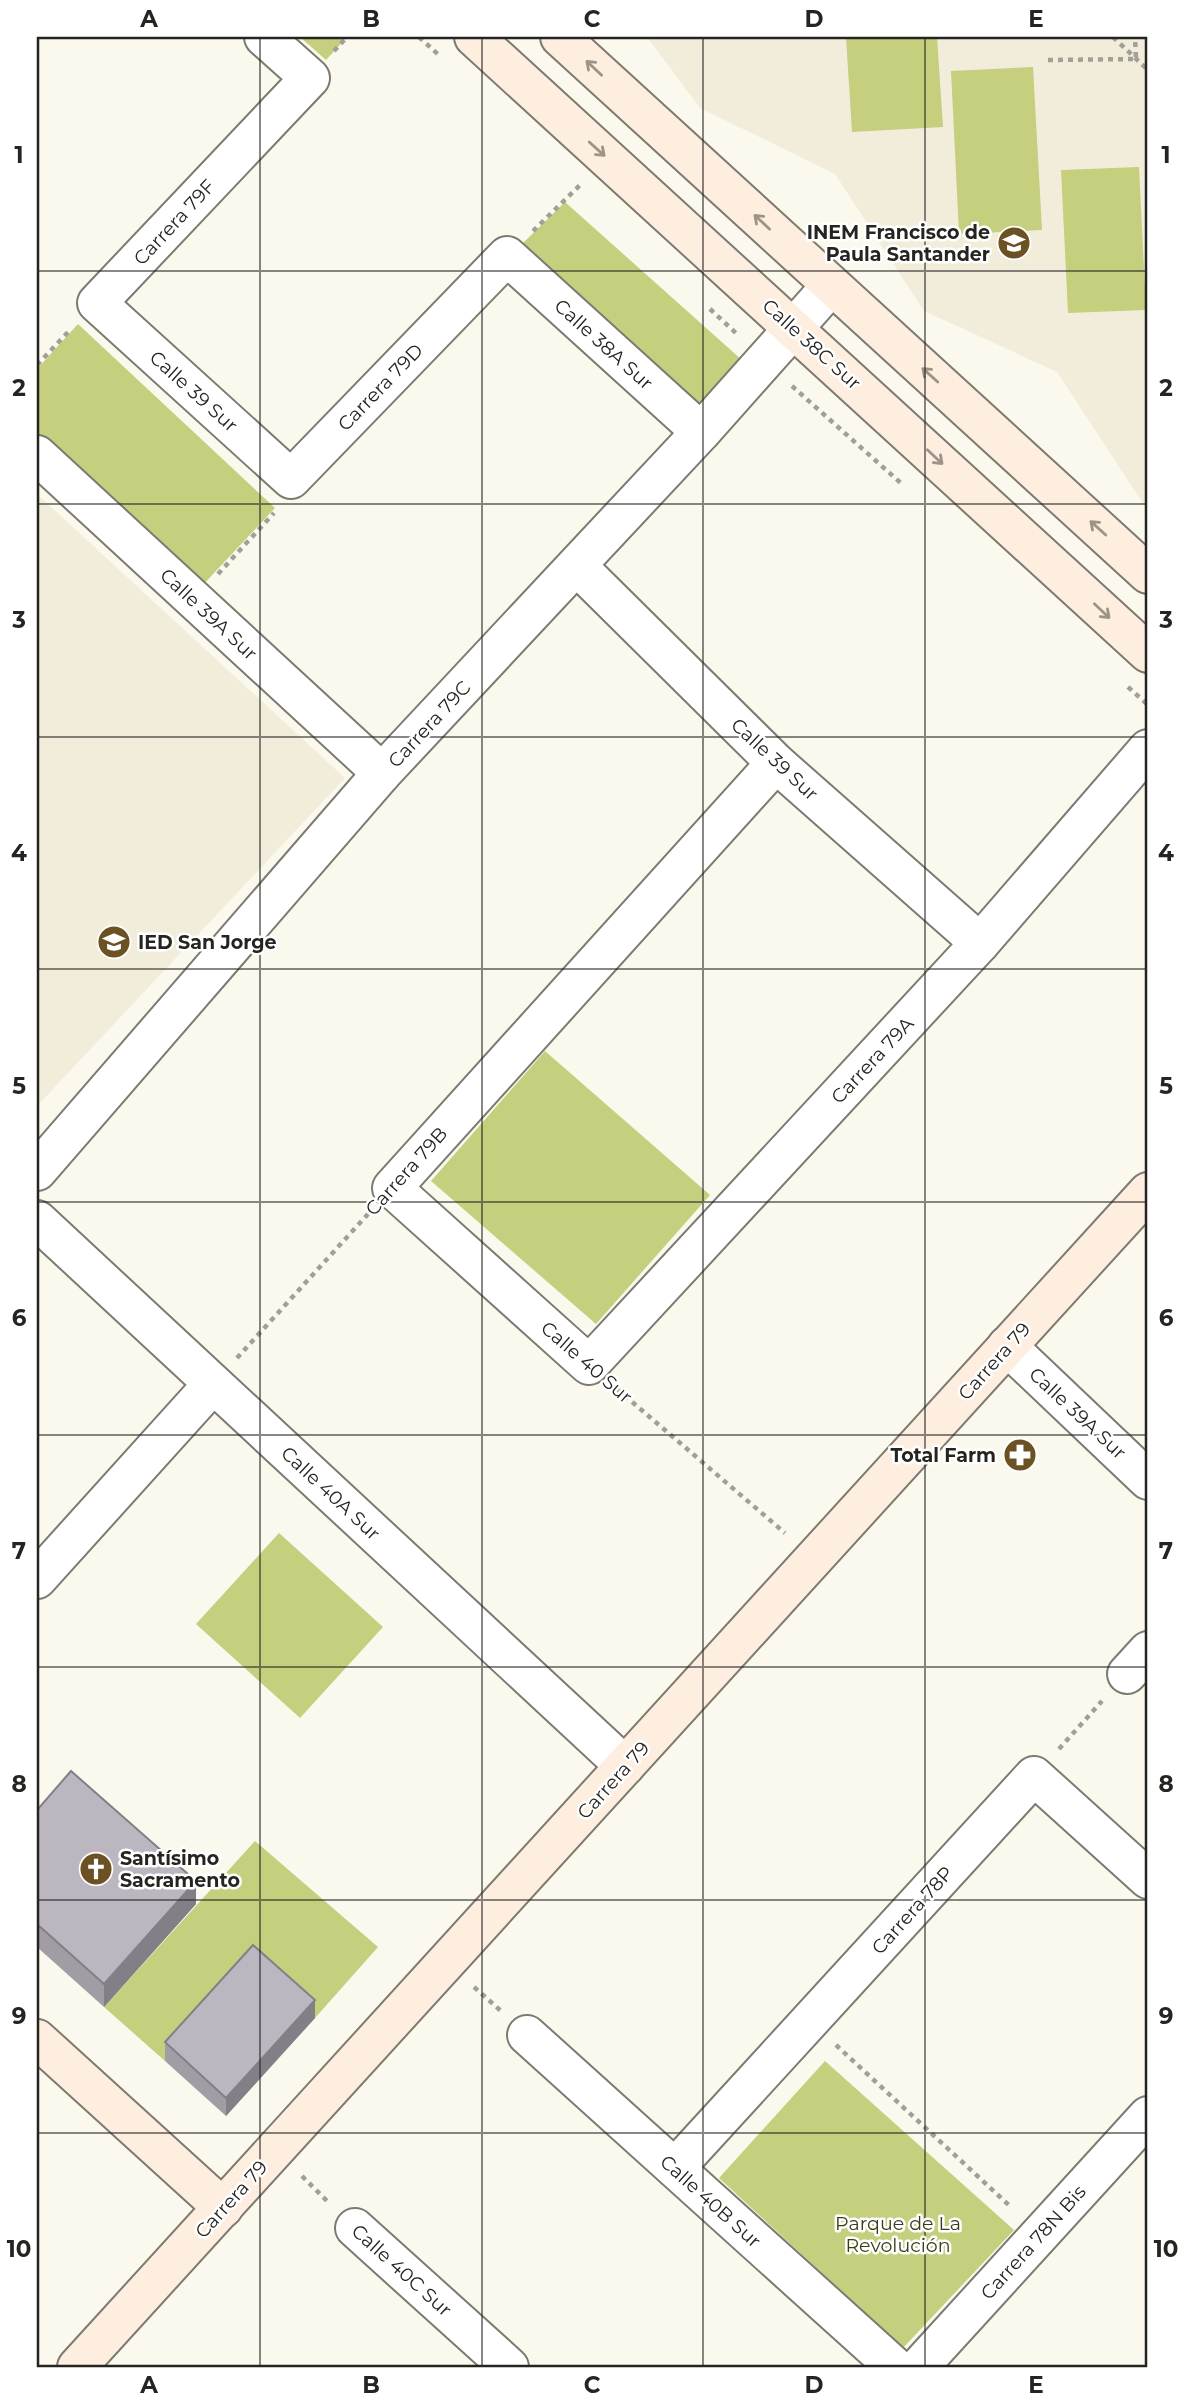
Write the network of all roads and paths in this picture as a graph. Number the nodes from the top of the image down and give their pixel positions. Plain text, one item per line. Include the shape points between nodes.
1 (264, 37) edge
2 (474, 37) edge
3 (560, 37) edge
4 (1113, 37) edge
5 (1135, 37) edge
6 (1136, 58) junction
7 (1048, 60) dead end
8 (1148, 70) edge
9 (580, 185) dead end
10 (507, 256) junction
11 (831, 286) junction
12 (97, 303) junction
13 (794, 328) junction
14 (37, 365) edge
15 (701, 432) junction
16 (37, 455) edge
17 (291, 479) junction
18 (577, 566) junction
19 (1148, 574) edge
20 (194, 600) junction
21 (1148, 653) edge
22 (1148, 749) edge
23 (776, 763) junction
24 (382, 773) junction
25 (980, 943) junction
26 (37, 1171) edge
27 (392, 1188) junction
28 (1148, 1192) edge
29 (37, 1220) edge
30 (1007, 1346) junction
31 (589, 1366) junction
32 (213, 1384) junction
33 (1148, 1480) edge
34 (785, 1533) dead end
35 (37, 1579) edge
36 (1138, 1663) edge
37 (625, 1766) junction
38 (1034, 1776) junction
39 (1148, 1879) edge
40 (810, 2021) junction
41 (527, 2035) dead end
42 (37, 2039) edge
43 (1148, 2116) edge
44 (675, 2168) junction
45 (296, 2170) dead end
46 (223, 2208) junction
47 (355, 2228) joint
48 (1040, 2234) junction
49 (501, 2365) edge
50 (76, 2367) edge
51 (895, 2367) edge
52 (919, 2367) edge

1 - 12 street, Carrera 79F via 310,78
2 -> 13 street, Calle 38C Sur
11 -> 3 street
4 - 6 path
5 - 6 path
6 - 7 path
6 - 8 path
9 - 10 path
10 - 15 street, Calle 38A Sur
10 - 17 street, Carrera 79D
11 - 13 street, Carrera 79C
19 -> 11 street
12 - 14 path
12 - 17 street, Calle 39 Sur
13 - 15 street, Carrera 79C
13 -> 21 street, Calle 38C Sur
15 - 18 street, Carrera 79C
16 - 20 street, Calle 39A Sur
17 - 20 path via 277,509
18 - 23 street, Calle 39 Sur
18 - 24 street, Carrera 79C
20 - 24 street, Calle 39A Sur
22 - 25 street, Carrera 79A
23 - 25 street, Calle 39 Sur
23 - 27 street, Carrera 79B
24 - 26 street, Carrera 79C
25 - 31 street, Carrera 79A
27 - 31 street, Calle 40 Sur
27 - 32 path, Carrera 79B
28 - 30 street, Carrera 79
29 - 32 street, Calle 40A Sur
30 - 33 street, Calle 39A Sur
30 - 37 street, Carrera 79
31 - 34 path, Calle 40 Sur
32 - 35 street
32 - 37 street, Calle 40A Sur
36 - 38 path
37 - 46 street, Carrera 79
38 - 39 street
38 - 40 street, Carrera 78P
40 - 44 street, Carrera 78P
40 - 48 path
41 - 44 street, Calle 40B Sur
42 - 46 street
43 - 48 street, Carrera 78N Bis
44 - 51 street, Calle 40B Sur
45 - 47 path, Calle 40C Sur
46 - 50 street, Carrera 79
47 - 49 street, Calle 40C Sur
48 - 52 street, Carrera 78N Bis

